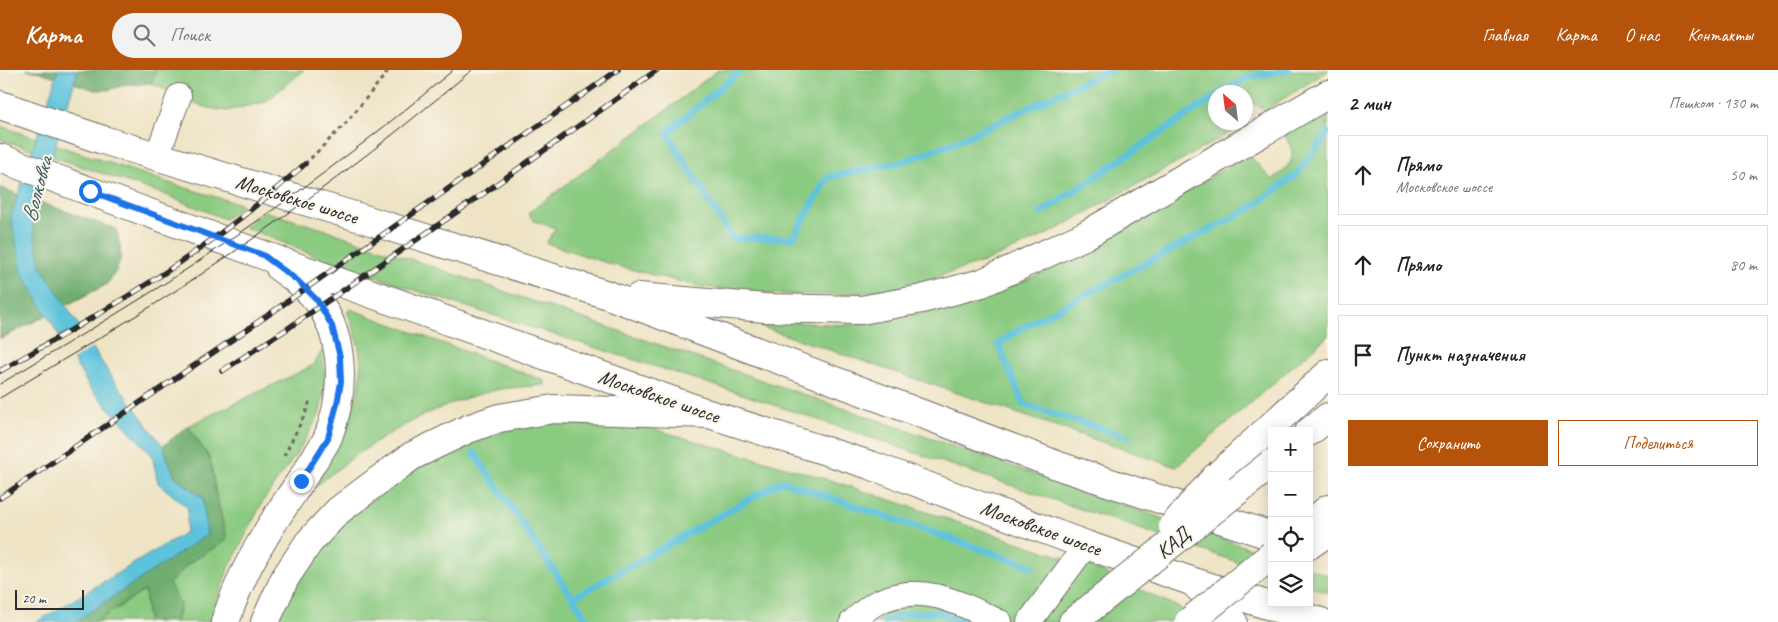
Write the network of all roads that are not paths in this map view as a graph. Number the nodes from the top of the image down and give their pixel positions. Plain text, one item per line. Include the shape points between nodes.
1 (1328, 94) edge
2 (180, 96) dead end
3 (10, 108) edge
4 (157, 156) junction
5 (2, 159) edge
6 (263, 255) junction
7 (608, 295) junction
8 (1328, 374) edge
9 (709, 414) junction
10 (1328, 417) edge
11 (1313, 429) edge
12 (1268, 465) edge
13 (1328, 509) edge
14 (1313, 522) edge
15 (1328, 532) edge
16 (1268, 535) edge
17 (1313, 542) edge
18 (1086, 545) junction
19 (1313, 550) edge
20 (1328, 555) edge
21 (1268, 558) edge
22 (1191, 581) junction
23 (1117, 587) junction
24 (226, 622) edge
25 (265, 622) edge
26 (852, 622) edge
27 (1000, 622) edge
28 (1029, 622) edge
29 (1073, 622) edge
30 (1189, 622) edge
31 (1233, 622) edge
32 (1321, 622) edge

1 - 7 main road via 1084,236 982,283 922,299 861,310 765,308
2 - 4 lane
3 - 4 main road, Московское шоссе
4 - 7 main road, Московское шоссе
5 - 6 main road, Московское шоссе
6 - 9 main road, Московское шоссе
6 - 24 main road via 317,300 332,326 340,357 341,382 328,438 264,537 234,594
7 - 16 main road, Московское шоссе via 1062,467
8 - 23 main road, bridge via 1215,478
9 - 18 main road, Московское шоссе via 870,465
9 - 25 main road via 554,410 498,418 440,442 412,456 338,511 309,542 286,578
10 - 11 main road
12 - 23 main road, КАД, bridge
13 - 14 main road
15 - 17 main road
18 - 22 main road, Московское шоссе
18 - 28 lane
19 - 20 main road
21 - 30 main road, bridge
22 - 31 main road
22 - 32 main road, Московское шоссе
23 - 29 main road, КАД
26 - 27 lane via 879,601 911,593 945,597

